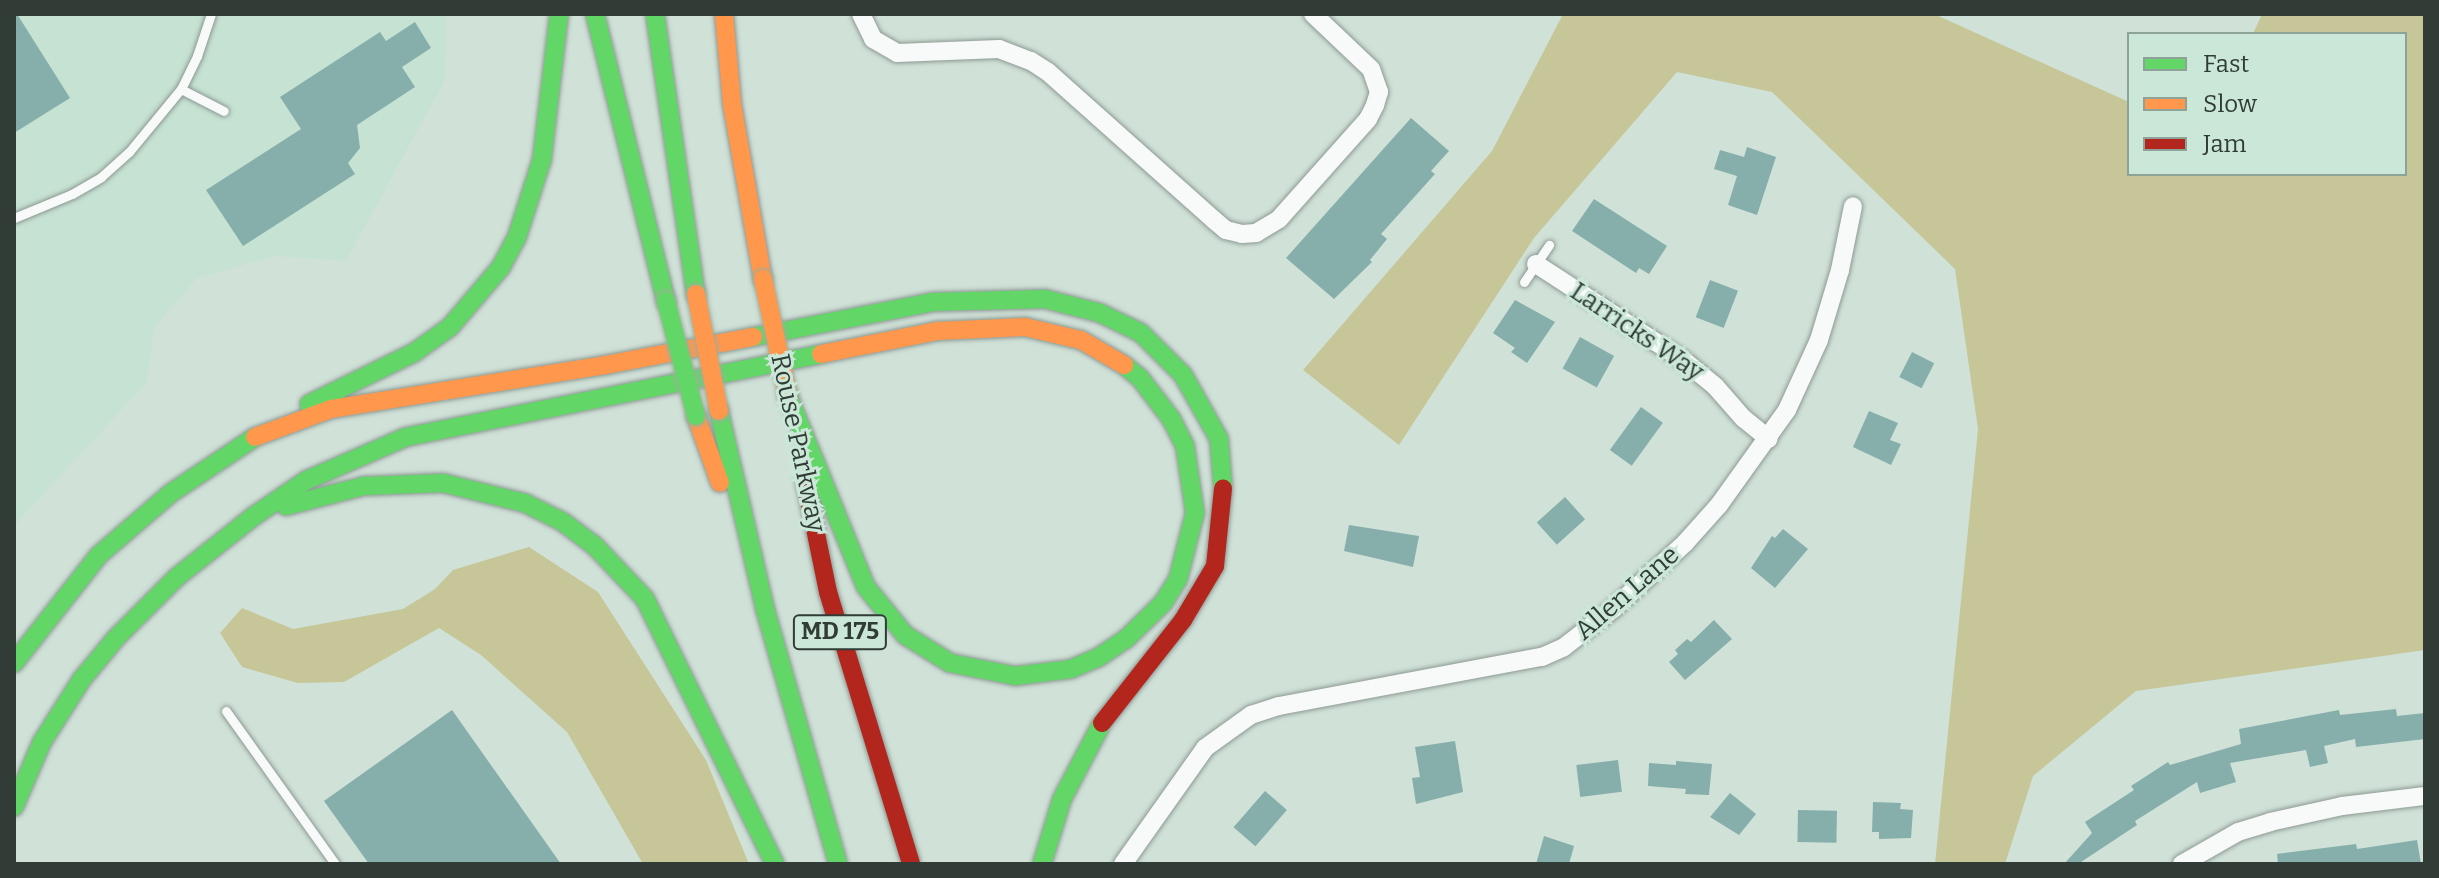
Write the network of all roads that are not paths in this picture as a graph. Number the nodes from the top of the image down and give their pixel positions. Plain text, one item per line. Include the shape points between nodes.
1 (211, 14) edge
2 (559, 14) edge
3 (595, 14) edge
4 (655, 14) edge
5 (724, 14) edge
6 (861, 14) edge
7 (1313, 14) edge
8 (181, 89) junction
9 (224, 111) dead end
10 (1853, 206) dead end
11 (14, 218) edge
12 (1549, 245) dead end
13 (1536, 264) junction
14 (1524, 282) dead end
15 (788, 396) junction
16 (255, 437) junction
17 (1769, 439) junction
18 (254, 516) junction
19 (765, 609) junction
20 (14, 663) edge
21 (226, 711) dead end
22 (2425, 796) edge
23 (14, 807) edge
24 (335, 864) edge
25 (775, 864) edge
26 (838, 864) edge
27 (911, 864) edge
28 (1042, 864) edge
29 (1123, 864) edge
30 (2182, 864) edge

1 - 8 lane
2 - 16 main road via 542,159 517,237 501,267 450,327 415,352 324,395
3 - 19 main road, bridge via 696,416
4 - 19 main road, MD 175, bridge via 696,294
5 - 15 main road, Rouse Parkway / MD 175, bridge via 732,104
6 - 7 street via 873,39 897,53 999,49 1031,61 1226,230 1242,234 1256,233 1279,219 1375,105 1379,92 1371,69
8 - 9 lane
8 - 11 lane via 101,177 39,211
10 - 17 street, Allen Lane via 1819,340
12 - 13 lane
13 - 14 lane
13 - 17 street, Larricks Way via 1682,359
15 - 18 main road via 866,587 905,635 950,663 1015,676 1071,669 1126,639 1163,603 1178,579 1195,513 1185,446 1172,420 1140,378 1112,356 1081,340 1025,327 937,331 406,437 307,480
15 - 27 main road, Rouse Parkway / MD 175 via 828,592
16 - 20 main road via 171,493 99,555
16 - 28 main road via 331,409 606,365 933,302 1045,299 1100,313 1141,333 1183,375 1219,439 1224,504 1215,566 1183,620 1105,718 1082,757 1062,799
17 - 29 street, Allen Lane via 1685,543 1564,647 1515,663 1251,715 1205,748
18 - 23 main road via 177,577 82,679 42,742
18 - 25 main road via 314,497 402,482 488,491 563,522 624,573 645,599
19 - 26 main road, MD 175
21 - 24 lane
22 - 30 street via 2270,822 2238,832

